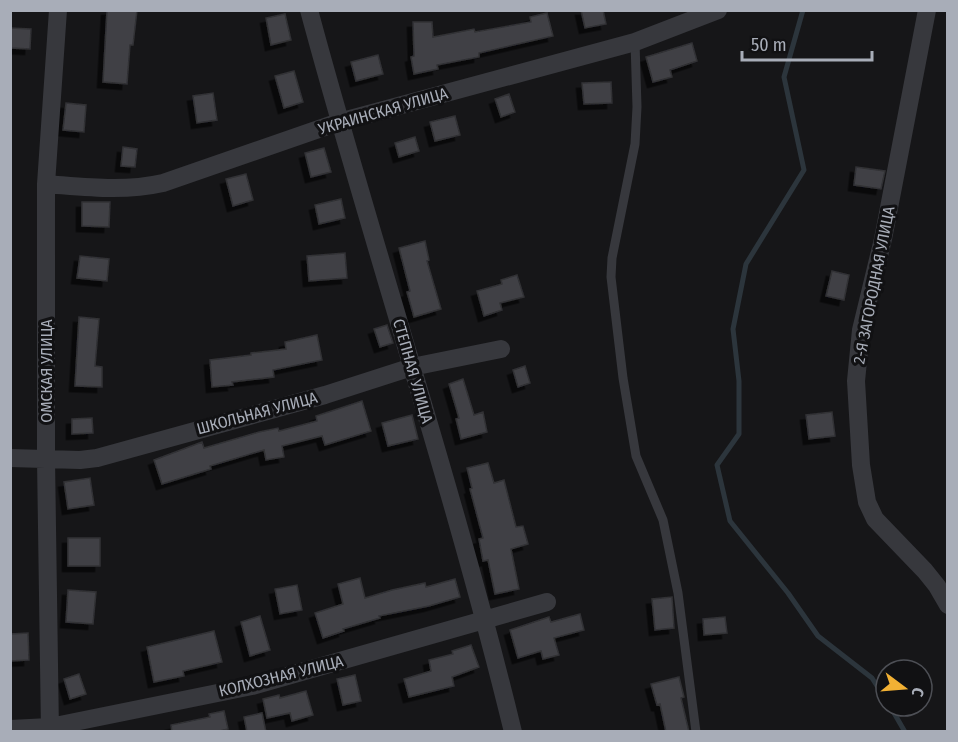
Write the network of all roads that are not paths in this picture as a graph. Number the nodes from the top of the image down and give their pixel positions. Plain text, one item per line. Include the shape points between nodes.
1 (58, 10) edge
2 (309, 10) edge
3 (718, 10) edge
4 (927, 10) edge
5 (635, 42) junction
6 (339, 122) junction
7 (46, 184) junction
8 (501, 350) dead end
9 (412, 367) junction
10 (10, 458) edge
11 (46, 459) junction
12 (547, 602) dead end
13 (948, 605) edge
14 (486, 619) junction
15 (10, 729) edge
16 (50, 729) edge
17 (513, 732) edge
18 (696, 732) edge

1 - 7 street, ОМСКАЯ УЛИЦА
2 - 6 street, СТЕПНАЯ УЛИЦА
3 - 5 street, УКРАИНСКАЯ УЛИЦА
4 - 13 street, 2-Я ЗАГОРОДНАЯ УЛИЦА via 883,239 861,330 856,381 867,502 875,519 938,586
5 - 6 street, УКРАИНСКАЯ УЛИЦА
5 - 18 lane via 636,136 613,248 611,277 636,456 663,520 678,593
6 - 7 street, УКРАИНСКАЯ УЛИЦА via 142,188
6 - 9 street, СТЕПНАЯ УЛИЦА
7 - 11 street, ОМСКАЯ УЛИЦА
8 - 9 street, ШКОЛЬНАЯ УЛИЦА
9 - 11 street, ШКОЛЬНАЯ УЛИЦА via 117,453 80,460
9 - 14 street, СТЕПНАЯ УЛИЦА
10 - 11 street, ШКОЛЬНАЯ УЛИЦА
11 - 16 street, ОМСКАЯ УЛИЦА
12 - 14 street, КОЛХОЗНАЯ УЛИЦА
14 - 16 street, КОЛХОЗНАЯ УЛИЦА via 252,686
14 - 17 street, СТЕПНАЯ УЛИЦА
15 - 16 street, КОЛХОЗНАЯ УЛИЦА

